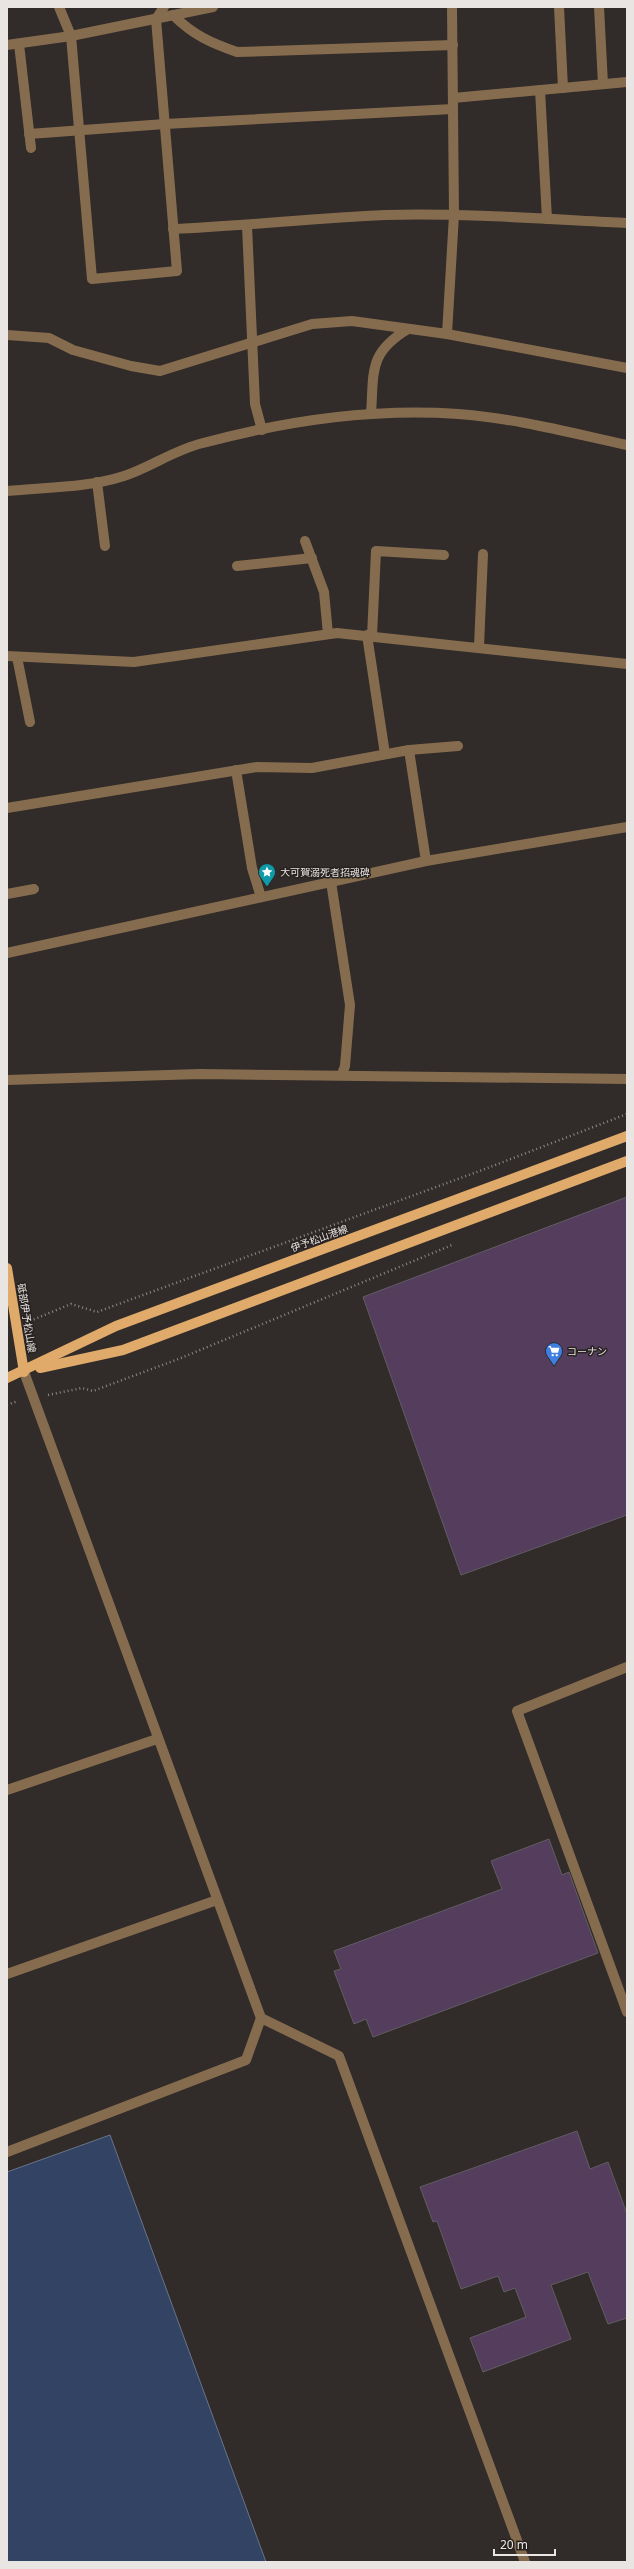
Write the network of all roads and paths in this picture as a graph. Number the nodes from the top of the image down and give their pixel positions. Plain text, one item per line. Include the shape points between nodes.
1 (59, 7) edge
2 (164, 7) edge
3 (213, 7) edge
4 (452, 7) edge
5 (559, 7) edge
6 (599, 7) edge
7 (174, 15) junction
8 (156, 19) junction
9 (71, 36) junction
10 (19, 44) junction
11 (7, 45) edge
12 (452, 45) junction
13 (627, 82) edge
14 (603, 84) junction
15 (563, 88) junction
16 (540, 90) junction
17 (453, 98) junction
18 (453, 109) junction
19 (165, 124) junction
20 (79, 131) junction
21 (30, 134) junction
22 (31, 148) dead end
23 (454, 215) junction
24 (547, 219) junction
25 (627, 223) edge
26 (247, 226) junction
27 (173, 229) junction
28 (408, 329) junction
29 (447, 334) junction
30 (7, 336) edge
31 (253, 342) junction
32 (627, 368) edge
33 (371, 414) junction
34 (262, 430) junction
35 (627, 445) edge
36 (98, 482) junction
37 (7, 491) edge
38 (305, 541) dead end
39 (105, 546) dead end
40 (483, 554) dead end
41 (444, 555) dead end
42 (312, 558) junction
43 (237, 566) dead end
44 (328, 634) junction
45 (370, 636) junction
46 (479, 646) junction
47 (12, 657) edge
48 (627, 664) edge
49 (30, 722) dead end
50 (458, 746) dead end
51 (409, 750) junction
52 (385, 754) junction
53 (236, 770) junction
54 (7, 808) edge
55 (627, 827) edge
56 (426, 861) junction
57 (331, 882) junction
58 (34, 889) dead end
59 (7, 894) edge
60 (261, 897) junction
61 (7, 953) edge
62 (342, 1074) junction
63 (627, 1079) edge
64 (7, 1080) edge
65 (627, 1114) edge
66 (627, 1136) edge
67 (627, 1162) edge
68 (458, 1242) dead end
69 (7, 1268) edge
70 (17, 1327) junction
71 (24, 1372) junction
72 (7, 1378) edge
73 (33, 1398) junction
74 (7, 1405) edge
75 (627, 1667) edge
76 (157, 1739) junction
77 (7, 1790) edge
78 (217, 1900) junction
79 (7, 1974) edge
80 (627, 2012) edge
81 (261, 2018) junction
82 (7, 2152) edge
83 (525, 2562) edge

1 - 9 street
2 - 8 street
3 - 7 street
4 - 12 street
5 - 15 street
6 - 14 street
7 - 8 street
7 - 12 street via 189,31 213,44 237,52
8 - 9 street
8 - 19 street
9 - 10 street
9 - 20 street
10 - 11 street
10 - 21 street
12 - 17 street
13 - 14 street
14 - 15 street
15 - 16 street
16 - 17 street
16 - 24 street
17 - 18 street
18 - 19 street
18 - 23 street
19 - 20 street
19 - 27 street
20 - 21 street
20 - 27 street via 92,279 177,271
21 - 22 street
23 - 24 street
23 - 26 street via 384,215
23 - 29 street
24 - 25 street
26 - 27 street
26 - 31 street
28 - 29 street
28 - 31 street via 352,321 319,324
28 - 33 street via 390,340 380,352 375,365
29 - 32 street
30 - 31 street via 49,338 72,350 160,371
31 - 34 street via 255,404
33 - 34 street via 286,424
33 - 35 street via 458,414 536,425
34 - 36 street via 201,443 171,453 124,476
36 - 37 street
36 - 39 street
38 - 42 street
40 - 46 street
41 - 45 street via 376,551
42 - 43 street
42 - 44 street via 324,592
44 - 45 street
44 - 47 street via 134,662
45 - 46 street
45 - 52 street
46 - 48 street
47 - 49 street
50 - 51 street
51 - 52 street
51 - 56 street
52 - 53 street via 312,768 257,767
53 - 54 street
53 - 60 street via 252,868
55 - 56 street
56 - 57 street
57 - 60 street
57 - 62 street via 350,1004 345,1066
58 - 59 street
60 - 61 street
62 - 63 street
62 - 64 street via 200,1074
65 - 70 path via 470,1175 97,1312 71,1304
66 - 71 main road, 伊予松山港線 via 116,1326
67 - 71 main road, 伊予松山港線 via 123,1350
68 - 73 path via 181,1358 94,1391 82,1388
69 - 70 main road, 砥部伊予松山線
70 - 71 main road, 砥部伊予松山線
71 - 72 main road, 伊予松山港線
71 - 73 street
73 - 74 path
73 - 76 street
75 - 80 street via 516,1711
76 - 77 street
76 - 78 street
78 - 79 street
78 - 81 street
81 - 82 street via 246,2060
81 - 83 street via 338,2056

